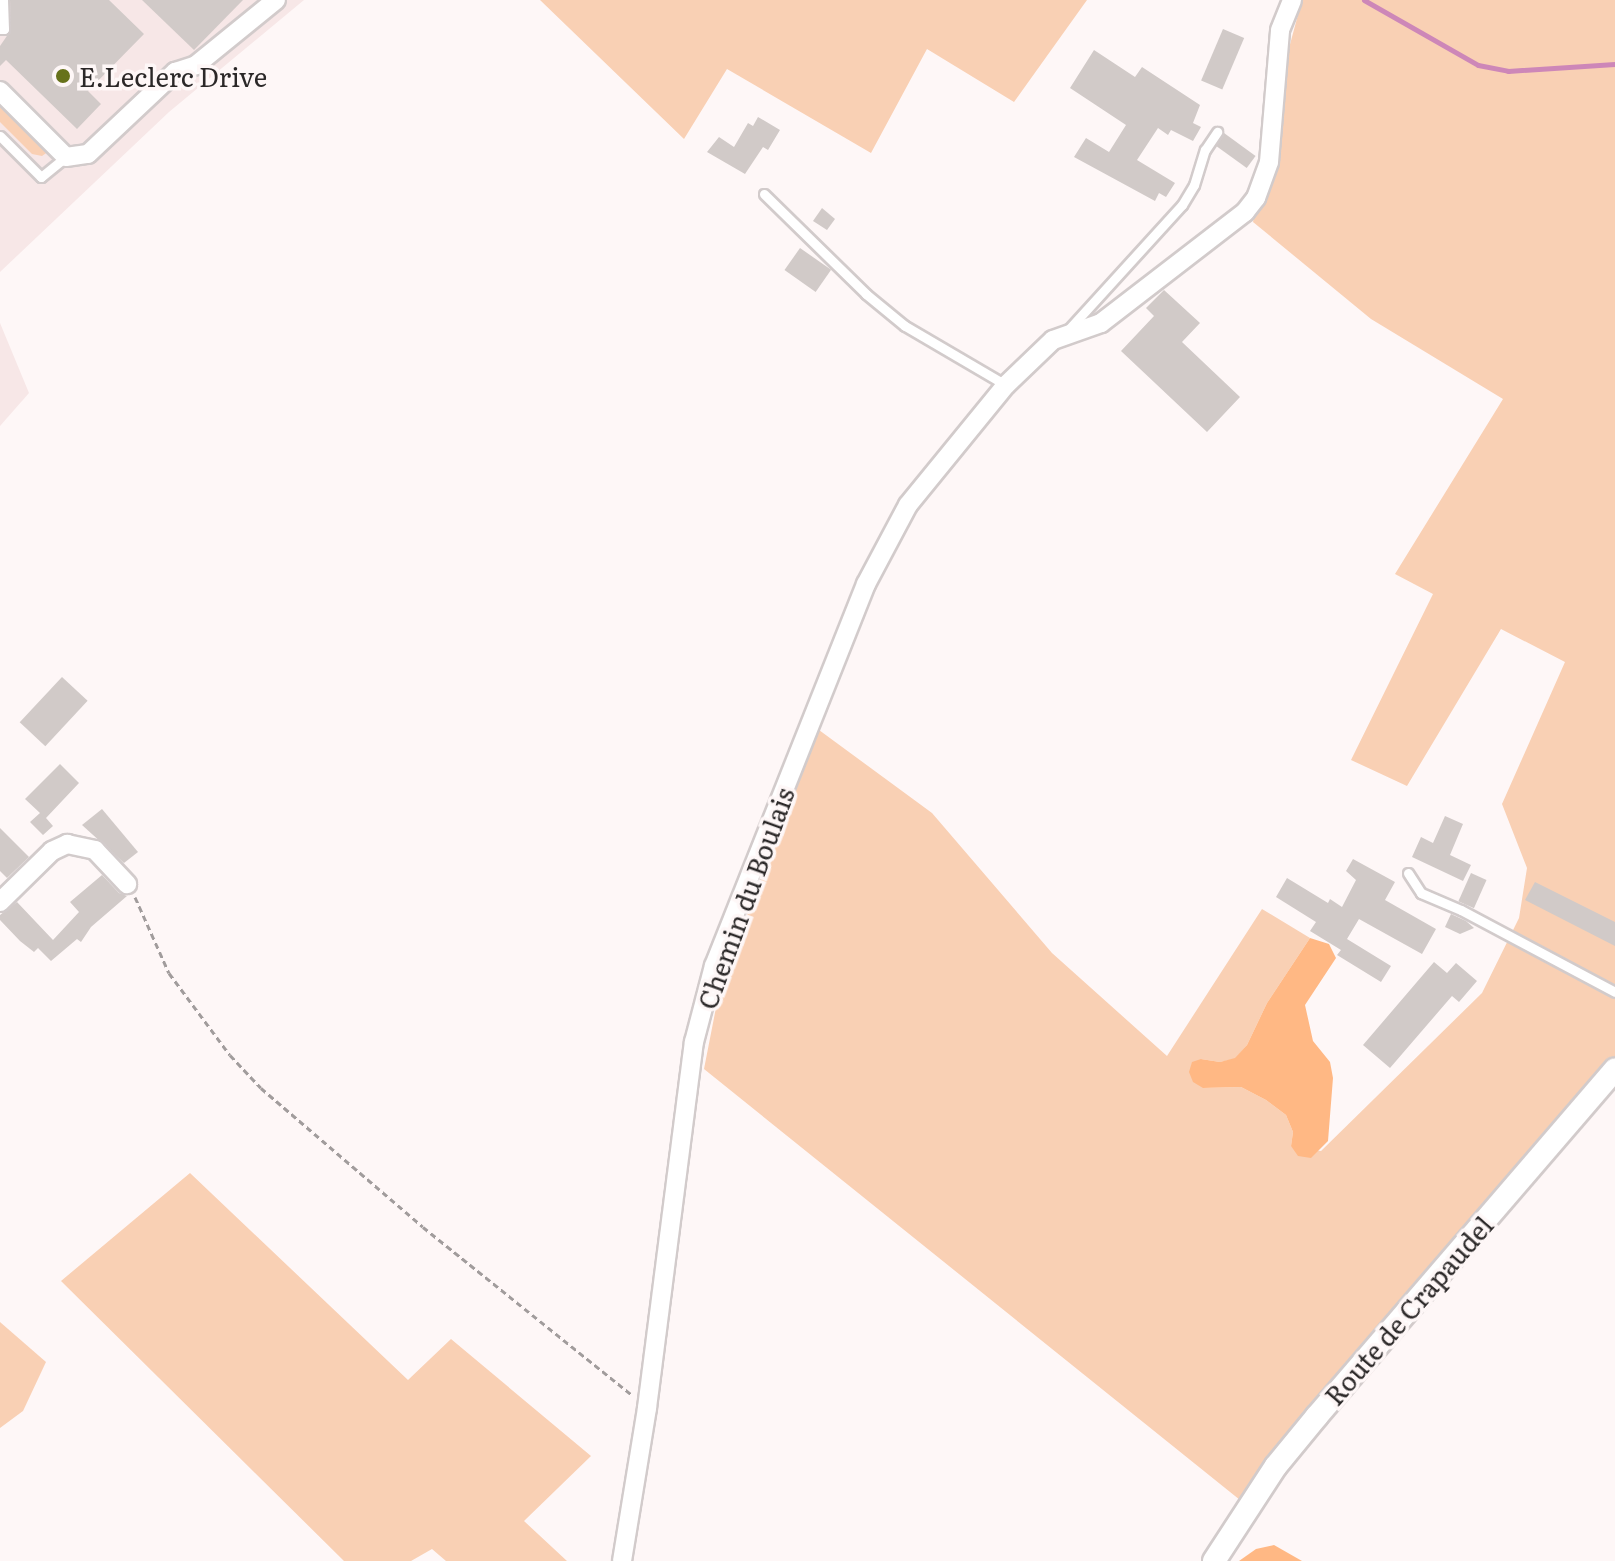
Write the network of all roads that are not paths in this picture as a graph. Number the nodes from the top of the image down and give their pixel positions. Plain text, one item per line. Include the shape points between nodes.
1 (3, 0) edge
2 (276, 0) edge
3 (1292, 0) edge
4 (0, 29) edge
5 (0, 91) edge
6 (1217, 132) dead end
7 (0, 136) edge
8 (66, 157) junction
9 (764, 194) dead end
10 (1053, 340) junction
11 (1006, 385) junction
12 (1408, 873) dead end
13 (127, 884) road end
14 (0, 902) edge
15 (1615, 992) edge
16 (1615, 1069) edge
17 (622, 1561) edge
18 (1214, 1561) edge

1 - 4 lane
2 - 8 street via 196,65 175,72 88,154
3 - 10 street via 1280,30 1269,162 1256,198 1101,323
5 - 8 street
6 - 10 lane via 1182,205 1078,321
7 - 8 lane via 41,177
9 - 11 lane via 905,326
10 - 11 street, Chemin du Boulais
11 - 17 street, Chemin du Boulais via 908,505 866,584 714,966 694,1042
12 - 15 lane via 1421,893
13 - 14 street via 95,850 67,844 52,851
16 - 18 street, Route de Crapaudel via 1276,1466

